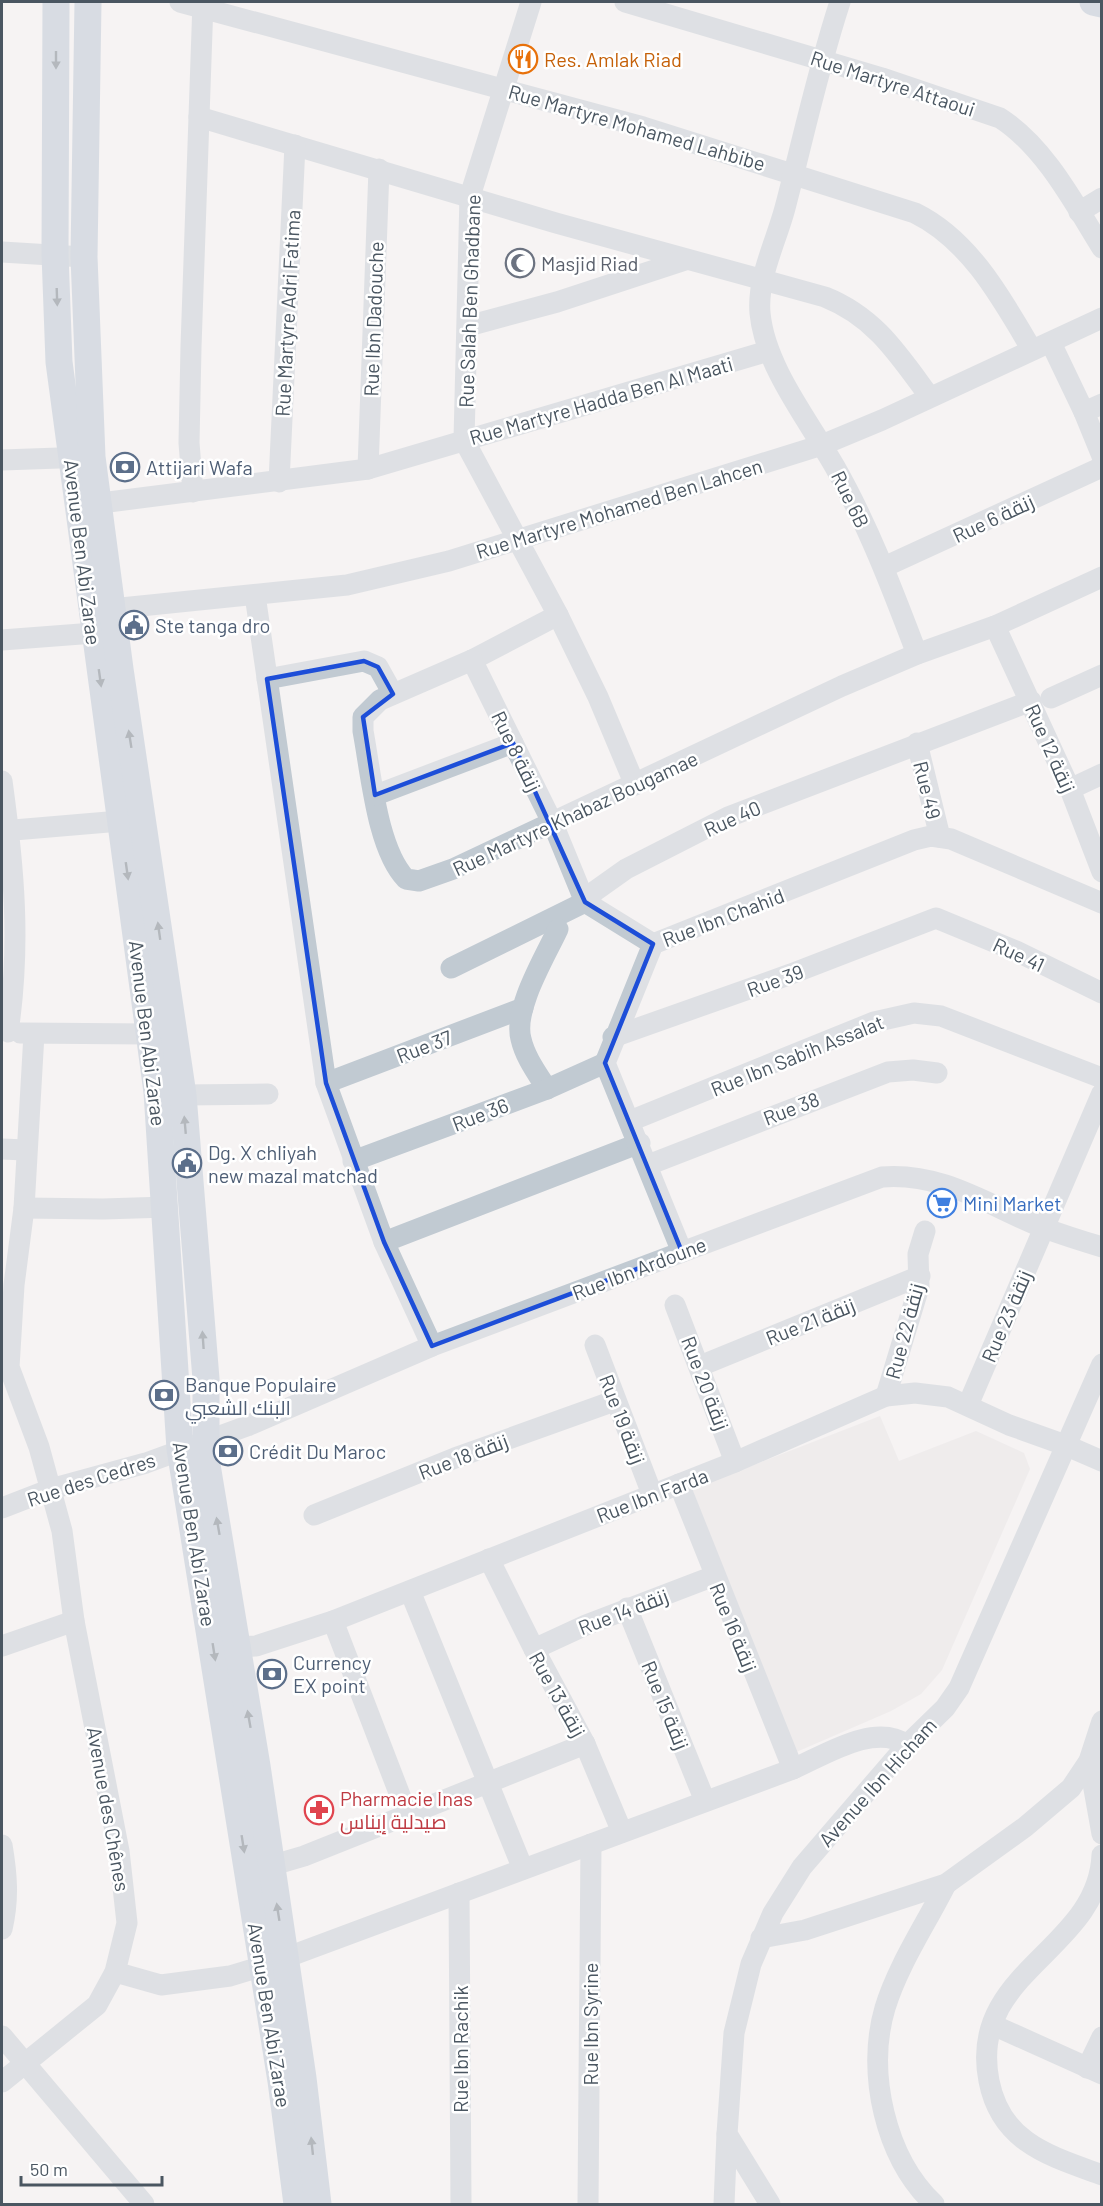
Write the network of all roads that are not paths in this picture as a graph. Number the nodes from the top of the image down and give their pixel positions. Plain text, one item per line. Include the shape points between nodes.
1 (56, 2) edge
2 (88, 2) edge
3 (180, 2) edge
4 (531, 2) edge
5 (625, 2) edge
6 (840, 2) edge
7 (1093, 2) edge
8 (1101, 4) edge
9 (202, 5) edge
10 (822, 60) junction
11 (502, 87) junction
12 (199, 117) junction
13 (295, 145) junction
14 (379, 169) junction
15 (794, 174) junction
16 (470, 196) junction
17 (1101, 198) edge
18 (1079, 212) junction
19 (1101, 248) edge
20 (2, 252) edge
21 (55, 254) junction
22 (84, 257) junction
23 (685, 260) junction
24 (762, 281) junction
25 (1101, 318) edge
26 (468, 326) junction
27 (1042, 347) junction
28 (768, 351) junction
29 (929, 396) junction
30 (1093, 408) edge
31 (464, 440) junction
32 (822, 445) junction
33 (1101, 456) edge
34 (81, 458) junction
35 (2, 460) edge
36 (1101, 467) edge
37 (368, 469) junction
38 (279, 482) junction
39 (193, 492) junction
40 (88, 504) junction
41 (519, 539) junction
42 (884, 567) junction
43 (1101, 577) edge
44 (255, 595) junction
45 (111, 609) junction
46 (558, 615) junction
47 (995, 626) junction
48 (94, 633) junction
49 (2, 640) edge
50 (917, 654) junction
51 (472, 660) junction
52 (1101, 675) edge
53 (267, 679) junction
54 (393, 694) junction
55 (1041, 700) junction
56 (513, 743) junction
57 (917, 743) junction
58 (1101, 774) edge
59 (2, 781) edge
60 (635, 785) junction
61 (1070, 789) junction
62 (376, 795) junction
63 (120, 821) junction
64 (553, 824) junction
65 (5, 831) edge
66 (940, 837) junction
67 (1101, 872) edge
68 (585, 902) junction
69 (1101, 903) edge
70 (936, 918) joint
71 (558, 929) dead end
72 (653, 944) junction
73 (451, 968) dead end
74 (1101, 993) edge
75 (523, 1008) junction
76 (5, 1032) edge
77 (34, 1034) junction
78 (148, 1034) junction
79 (613, 1036) junction
80 (605, 1063) junction
81 (937, 1073) dead end
82 (1101, 1078) edge
83 (326, 1083) junction
84 (547, 1089) junction
85 (1101, 1093) edge
86 (268, 1094) dead end
87 (183, 1095) junction
88 (630, 1121) junction
89 (1095, 1125) edge
90 (640, 1143) junction
91 (2, 1149) edge
92 (25, 1150) junction
93 (354, 1161) junction
94 (648, 1165) junction
95 (166, 1207) junction
96 (24, 1208) junction
97 (1044, 1228) junction
98 (924, 1231) dead end
99 (384, 1242) junction
100 (1101, 1247) edge
101 (682, 1252) junction
102 (920, 1276) junction
103 (675, 1305) dead end
104 (595, 1345) dead end
105 (432, 1346) junction
106 (1101, 1364) edge
107 (700, 1366) junction
108 (5, 1368) edge
109 (886, 1396) junction
110 (614, 1401) junction
111 (968, 1405) junction
112 (206, 1440) junction
113 (1065, 1445) junction
114 (180, 1449) junction
115 (1101, 1461) edge
116 (735, 1462) junction
117 (679, 1484) junction
118 (51, 1489) junction
119 (652, 1494) junction
120 (2, 1508) edge
121 (314, 1515) dead end
122 (489, 1559) junction
123 (714, 1576) junction
124 (410, 1591) junction
125 (627, 1608) junction
126 (74, 1621) junction
127 (333, 1621) junction
128 (2, 1646) edge
129 (236, 1647) junction
130 (534, 1649) junction
131 (1101, 1721) edge
132 (585, 1744) junction
133 (907, 1745) junction
134 (1089, 1761) junction
135 (793, 1769) junction
136 (487, 1783) junction
137 (705, 1801) junction
138 (408, 1816) junction
139 (622, 1832) junction
140 (1101, 1834) edge
141 (591, 1844) junction
142 (2, 1845) edge
143 (1101, 1855) edge
144 (270, 1866) junction
145 (523, 1869) junction
146 (946, 1884) junction
147 (459, 1893) junction
148 (2, 1929) edge
149 (761, 1938) junction
150 (274, 1962) junction
151 (115, 1972) junction
152 (993, 2025) junction
153 (2, 2036) edge
154 (1101, 2037) edge
155 (25, 2063) junction
156 (1094, 2071) edge
157 (2, 2082) edge
158 (727, 2134) junction
159 (1101, 2175) edge
160 (144, 2205) edge
161 (297, 2205) edge
162 (318, 2205) edge
163 (461, 2205) edge
164 (588, 2205) edge
165 (724, 2205) edge
166 (770, 2205) edge
167 (934, 2205) edge

1 -> 21 main road, Avenue Ben Abi Zarae
2 - 22 main road, Avenue Ben Abi Zarae
3 - 9 street, Rue Martyre Mohamed Lahbibe
4 - 11 street, Rue Salah Ben Ghadbane
5 - 10 street, Rue Martyre Attaoui
6 - 10 street
7 - 8 main road
9 - 11 street, Rue Martyre Mohamed Lahbibe
9 - 12 street
10 - 15 street
10 - 18 street, Rue Martyre Attaoui via 1000,118 1030,143
11 - 15 street, Rue Martyre Mohamed Lahbibe
11 - 16 street, Rue Salah Ben Ghadbane
12 - 13 street
12 - 39 street via 190,371
13 - 14 street
13 - 38 street, Rue Martyre Adri Fatima
14 - 16 street
14 - 37 street, Rue Ibn Dadouche
15 - 24 street
15 - 27 street, Rue Martyre Mohamed Lahbibe via 933,222 970,257
16 - 23 street
16 - 26 street, Rue Salah Ben Ghadbane
17 - 18 street
18 - 19 street, Rue Martyre Attaoui
20 - 21 street
21 - 22 street
21 -> 34 main road, Avenue Ben Abi Zarae via 59,362
22 - 34 main road, Avenue Ben Abi Zarae
23 - 24 street
23 - 26 street
24 - 28 street via 760,312
24 - 29 street via 825,297 859,313 873,324
25 - 27 street, Rue Martyre Mohamed Ben Lahcen
26 - 31 street, Rue Salah Ben Ghadbane
27 - 29 street, Rue Martyre Mohamed Ben Lahcen
27 - 30 street, Rue Martyre Mohamed Lahbibe
28 - 31 street, Rue Martyre Hadda Ben Al Maati
28 - 32 street, Rue 6B
29 - 32 street, Rue Martyre Mohamed Ben Lahcen
30 - 33 street, Rue Martyre Mohamed Lahbibe
31 - 37 street, Rue Martyre Hadda Ben Al Maati
31 - 41 street
32 - 41 street, Rue Martyre Mohamed Ben Lahcen
32 - 42 street, Rue 6B
34 - 35 street
34 - 40 main road, Avenue Ben Abi Zarae
36 - 42 street, Rue 6 زنقة
37 - 38 street, Rue Martyre Hadda Ben Al Maati
38 - 39 street, Rue Martyre Hadda Ben Al Maati
39 - 40 street, Rue Martyre Hadda Ben Al Maati
40 - 45 main road, Avenue Ben Abi Zarae
40 - 48 main road, Avenue Ben Abi Zarae
41 - 44 street, Rue Martyre Mohamed Ben Lahcen via 373,580
41 - 46 street
42 - 50 street, Rue 6B
43 - 47 street, Rue Martyre Khabaz Bougamae
44 - 45 street, Rue Martyre Mohamed Ben Lahcen
44 - 53 street
87 -> 45 main road, Avenue Ben Abi Zarae
46 - 51 street, Rue Martyre Khabaz Bougamae
46 - 60 street
47 - 50 street, Rue Martyre Khabaz Bougamae
47 - 55 street, Rue 12 زنقة
48 - 49 street
48 -> 63 main road, Avenue Ben Abi Zarae
50 - 60 street, Rue Martyre Khabaz Bougamae
51 - 54 street, Rue Martyre Khabaz Bougamae
51 - 56 street, Rue 8 زنقة
52 - 55 street, Rue 40
53 - 54 street via 364,661 378,667
53 - 83 street
54 - 62 street, Rue Martyre Khabaz Bougamae via 372,706 363,717
55 - 57 street, Rue 40
55 - 61 street, Rue 12 زنقة
56 - 62 street
56 - 64 street, Rue 8 زنقة
57 - 66 street, Rue 49
57 - 68 street, Rue 40 via 728,817 626,870
58 - 61 street
59 - 65 street
60 - 64 street, Rue Martyre Khabaz Bougamae
61 - 67 street, Rue 12 زنقة
62 - 64 street, Rue Martyre Khabaz Bougamae via 389,857 399,872 412,881 453,869
63 - 65 street
63 -> 78 main road, Avenue Ben Abi Zarae
64 - 68 street, Rue 8 زنقة
65 - 76 street via 16,896 17,946
66 - 69 street, Rue Ibn Chahid via 975,848
66 - 72 street, Rue Ibn Chahid via 914,840
68 - 72 street
68 - 73 street, Rue 40
70 - 74 street, Rue 41 via 1016,951
70 - 79 street, Rue 39
71 - 75 street
72 - 79 street, Rue Ibn Chahid
75 - 83 street, Rue 37
75 - 84 street via 521,1040
76 - 77 street
77 - 78 street
77 - 92 street
78 - 95 main road, Avenue Ben Abi Zarae
79 - 80 street, Rue Ibn Chahid
80 - 84 street, Rue 36
80 - 88 street
81 - 94 street, Rue 38 via 888,1072
82 - 88 street, Rue Ibn Sabih Assalat via 948,1018 914,1013 874,1022
83 - 93 street
84 - 93 street, Rue 36
85 - 89 street, Rue 23 زنقة
86 - 87 street
112 -> 87 main road, Avenue Ben Abi Zarae via 206,1379
88 - 90 street
89 - 97 street, Rue 23 زنقة
90 - 94 street
90 - 99 street
91 - 92 street
92 - 96 street
93 - 99 street
94 - 101 street
95 - 96 street
95 - 114 main road, Avenue Ben Abi Zarae
96 - 108 street
97 - 100 street, Rue Ibn Ardoune
97 - 101 street, Rue Ibn Ardoune via 940,1182 882,1177
97 - 111 street, Rue 23 زنقة
98 - 102 street, Rue 22 زنقة via 918,1254
99 - 105 street
101 - 105 street, Rue Ibn Ardoune
102 - 107 street, Rue 21 زنقة
102 - 109 street, Rue 22 زنقة
103 - 107 street, Rue 20 زنقة
104 - 110 street, Rue 19 زنقة
105 - 112 street, Rue Ibn Ardoune
106 - 113 street, Avenue Ibn Hicham
107 - 116 street, Rue 20 زنقة
108 - 118 street, Avenue des Chênes via 20,1389
109 - 111 street, Rue Ibn Farda via 928,1393
109 - 116 street, Rue Ibn Farda
110 - 119 street, Rue 19 زنقة
110 - 121 street, Rue 18 زنقة via 465,1454
111 - 113 street, Rue Ibn Farda
112 - 114 street, Rue Ibn Ardoune
129 -> 112 main road, Avenue Ben Abi Zarae
113 - 115 street, Rue Ibn Farda
113 - 133 street, Avenue Ibn Hicham via 959,1688 945,1708
114 - 118 street, Rue des Cedres via 146,1463
114 -> 150 main road, Avenue Ben Abi Zarae
116 - 117 street, Rue Ibn Farda
117 - 119 street, Rue Ibn Farda
117 - 123 street, Rue 16 زنقة
118 - 120 street, Rue des Cedres
118 - 126 street, Avenue des Chênes via 62,1531
119 - 122 street, Rue Ibn Farda
122 - 124 street, Rue Ibn Farda
122 - 130 street, Rue 13 زنقة
123 - 125 street, Rue 14 زنقة
123 - 135 street, Rue 16 زنقة
124 - 127 street, Rue Ibn Farda
124 - 136 street
125 - 130 street, Rue 14 زنقة
125 - 137 street, Rue 15 زنقة
126 - 128 street
126 - 151 street, Avenue des Chênes via 125,1898 127,1923
127 - 129 street, Rue Ibn Farda via 256,1646
127 - 138 street
144 -> 129 main road, Avenue Ben Abi Zarae
130 - 132 street, Rue 13 زنقة
131 - 134 street
132 - 136 street
132 - 139 street, Rue 13 زنقة
133 - 135 street via 891,1736 872,1736
133 - 149 street, Avenue Ibn Hicham via 802,1867
134 - 140 street
134 - 146 street via 1071,1788 1053,1805
135 - 137 street
136 - 138 street
136 - 145 street
137 - 139 street
138 - 144 street
139 - 141 street
141 - 145 street
141 - 164 street, Rue Ibn Syrine
142 - 148 street via 8,1897
143 - 152 street via 1097,1886 1090,1902 1019,1977
150 -> 144 main road, Avenue Ben Abi Zarae
145 - 147 street
146 - 149 street via 805,1930
146 - 167 street via 897,1978 885,2008 879,2039 878,2069 887,2125 897,2152
147 - 150 street
147 - 163 street, Rue Ibn Rachik
149 - 158 street, Avenue Ibn Hicham via 744,1984 734,2033
150 - 151 street via 230,1976 160,1985
150 - 161 main road, Avenue Ben Abi Zarae via 282,2080
162 -> 150 main road, Avenue Ben Abi Zarae
151 - 155 street, Avenue des Chênes via 97,2006
152 - 156 street
152 - 159 street via 986,2044 986,2065 990,2088 1011,2129 1038,2149
153 - 155 street
154 - 156 street
155 - 157 street, Avenue des Chênes
155 - 160 street
158 - 165 street, Avenue Ibn Hicham
158 - 166 street

